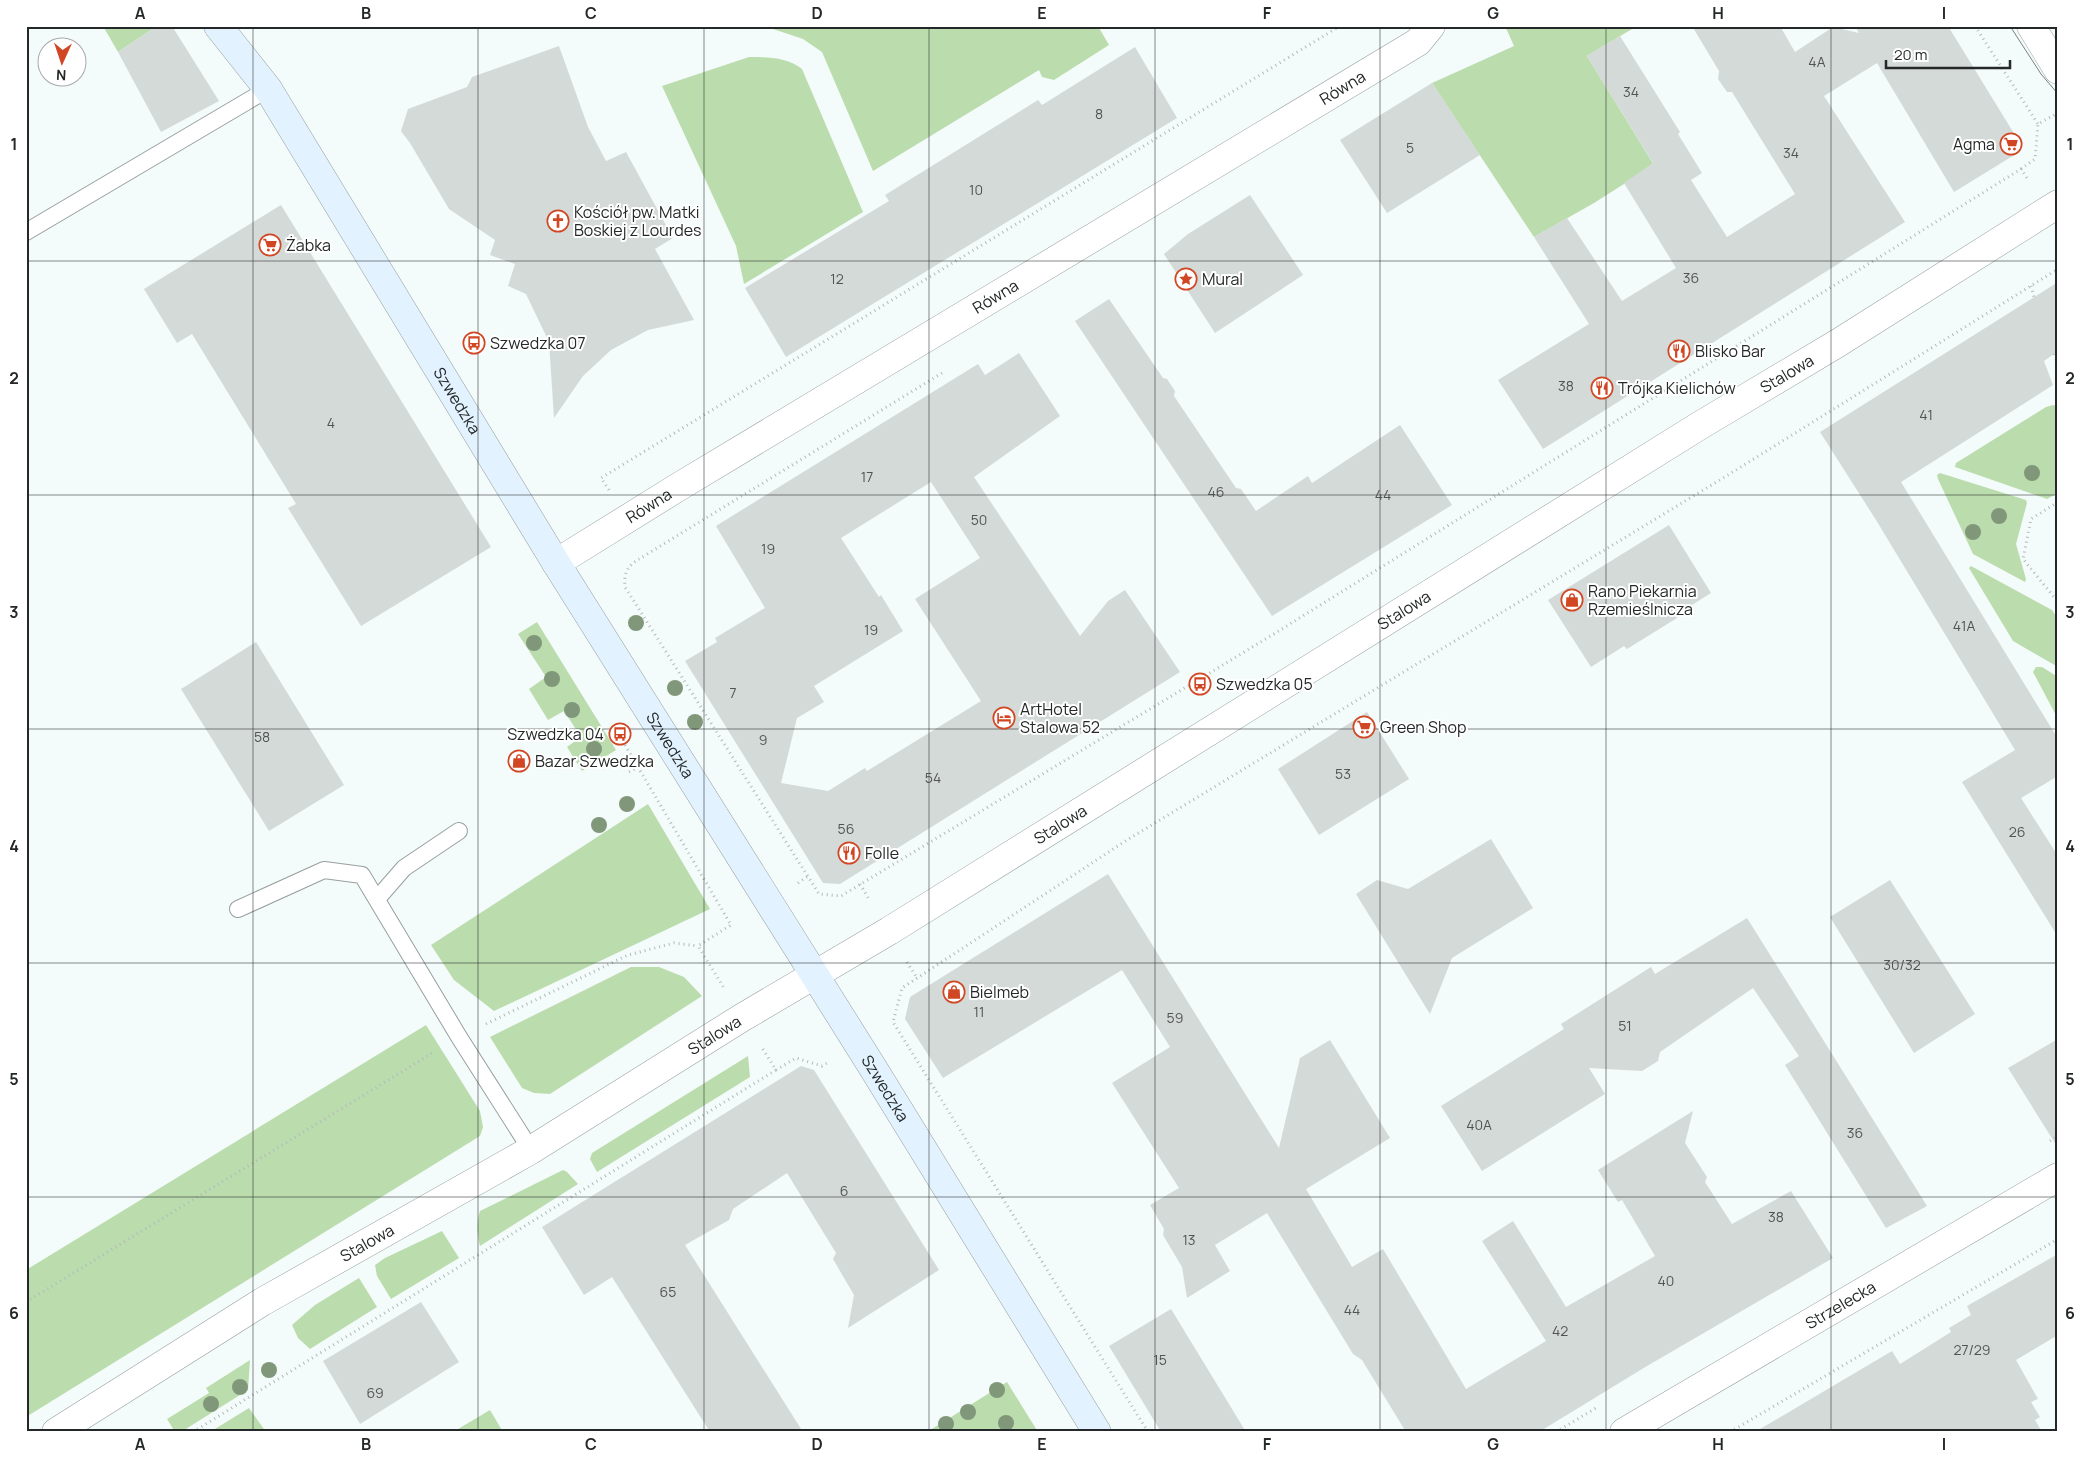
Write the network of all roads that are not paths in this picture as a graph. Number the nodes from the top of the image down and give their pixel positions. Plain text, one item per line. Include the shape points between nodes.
1 (218, 26) edge
2 (234, 26) edge
3 (1430, 26) edge
4 (2031, 26) edge
5 (245, 59) junction
6 (2058, 70) edge
7 (268, 89) junction
8 (2053, 207) edge
9 (26, 232) edge
10 (556, 563) junction
11 (458, 831) dead end
12 (377, 899) junction
13 (238, 909) dead end
14 (814, 975) junction
15 (531, 1150) junction
16 (2058, 1176) edge
17 (56, 1432) edge
18 (1097, 1432) edge
19 (1624, 1432) edge

1 - 5 street, Szwedzka
2 - 5 street, Szwedzka
3 - 10 street, Równa via 1418,42
4 - 6 street
5 - 7 street, Szwedzka
7 - 9 lane
7 - 10 street, Szwedzka
8 - 14 street, Stalowa
10 - 14 street, Szwedzka
11 - 12 lane via 404,868
12 - 13 lane via 362,875 324,870
12 - 15 lane
14 - 15 street, Stalowa
14 - 18 street, Szwedzka
15 - 17 street, Stalowa via 262,1302
16 - 19 street, Strzelecka

